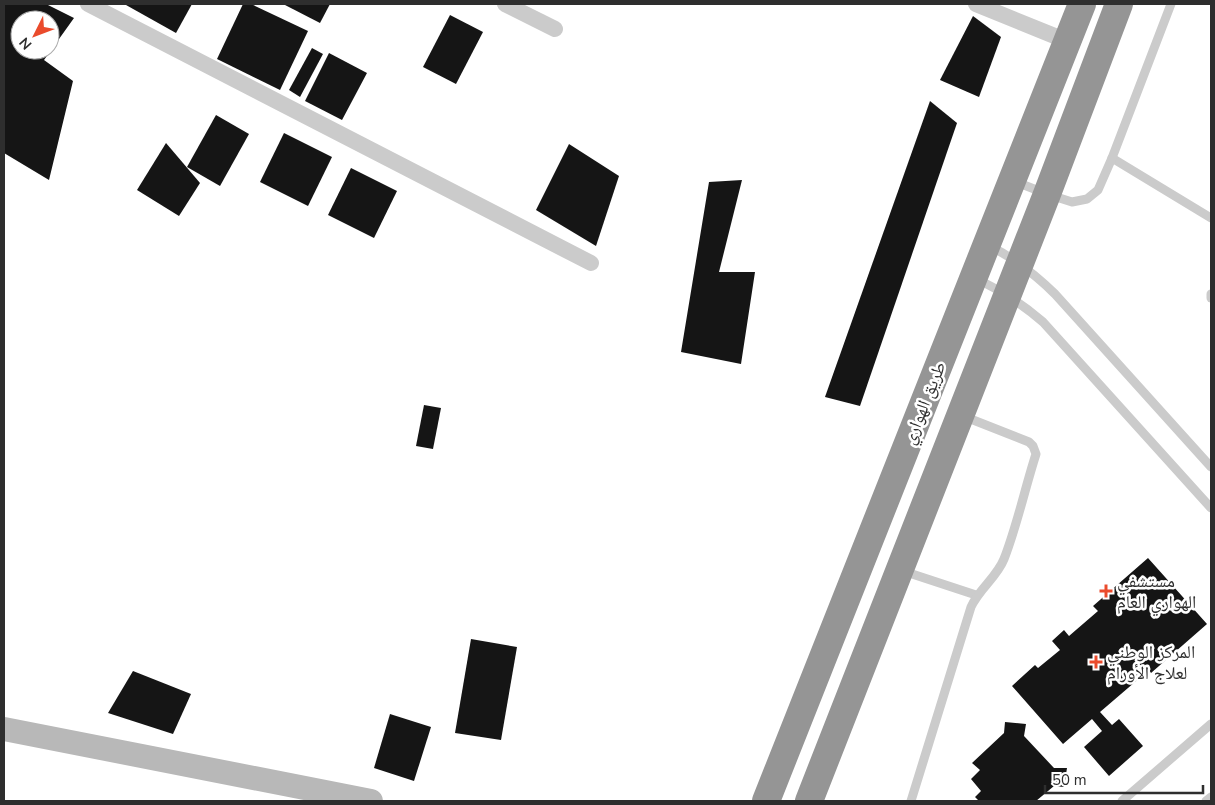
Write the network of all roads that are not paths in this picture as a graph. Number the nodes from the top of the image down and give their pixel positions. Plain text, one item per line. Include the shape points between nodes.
1 (88, 4) edge
2 (505, 4) edge
3 (976, 4) edge
4 (1082, 4) edge
5 (1119, 4) edge
6 (1171, 4) edge
7 (555, 29) dead end
8 (1067, 41) junction
9 (1112, 158) junction
10 (1012, 180) junction
11 (1047, 194) junction
12 (1211, 218) edge
13 (987, 245) junction
14 (591, 263) dead end
15 (1020, 263) junction
16 (974, 278) junction
17 (1008, 294) junction
18 (1211, 294) edge
19 (1211, 298) edge
20 (961, 415) junction
21 (1211, 467) edge
22 (1211, 508) edge
23 (900, 570) junction
24 (976, 595) junction
25 (1211, 724) edge
26 (4, 730) edge
27 (765, 796) edge
28 (1211, 797) edge
29 (371, 801) edge
30 (809, 801) edge
31 (911, 801) edge
32 (1122, 801) edge
33 (1206, 801) edge

1 - 14 street
2 - 7 street
3 - 8 street
4 - 8 highway, طريق الهواري
5 - 11 highway
6 - 9 lane
8 - 10 highway, طريق الهواري
9 - 11 lane via 1102,184 1087,199 1072,202
9 - 12 lane
10 - 11 lane
10 - 13 highway, طريق الهواري
11 - 15 highway
13 - 15 lane
13 - 16 highway, طريق الهواري
15 - 17 highway
15 - 21 lane via 1055,294
16 - 17 lane
16 - 27 highway, طريق الهواري
17 - 20 highway
17 - 22 lane via 1043,322
18 - 19 lane
20 - 23 highway
20 - 24 lane via 1029,442 1036,454 1003,560
23 - 24 lane
23 - 30 highway
24 - 31 lane
25 - 32 lane
26 - 29 main road
28 - 33 lane

